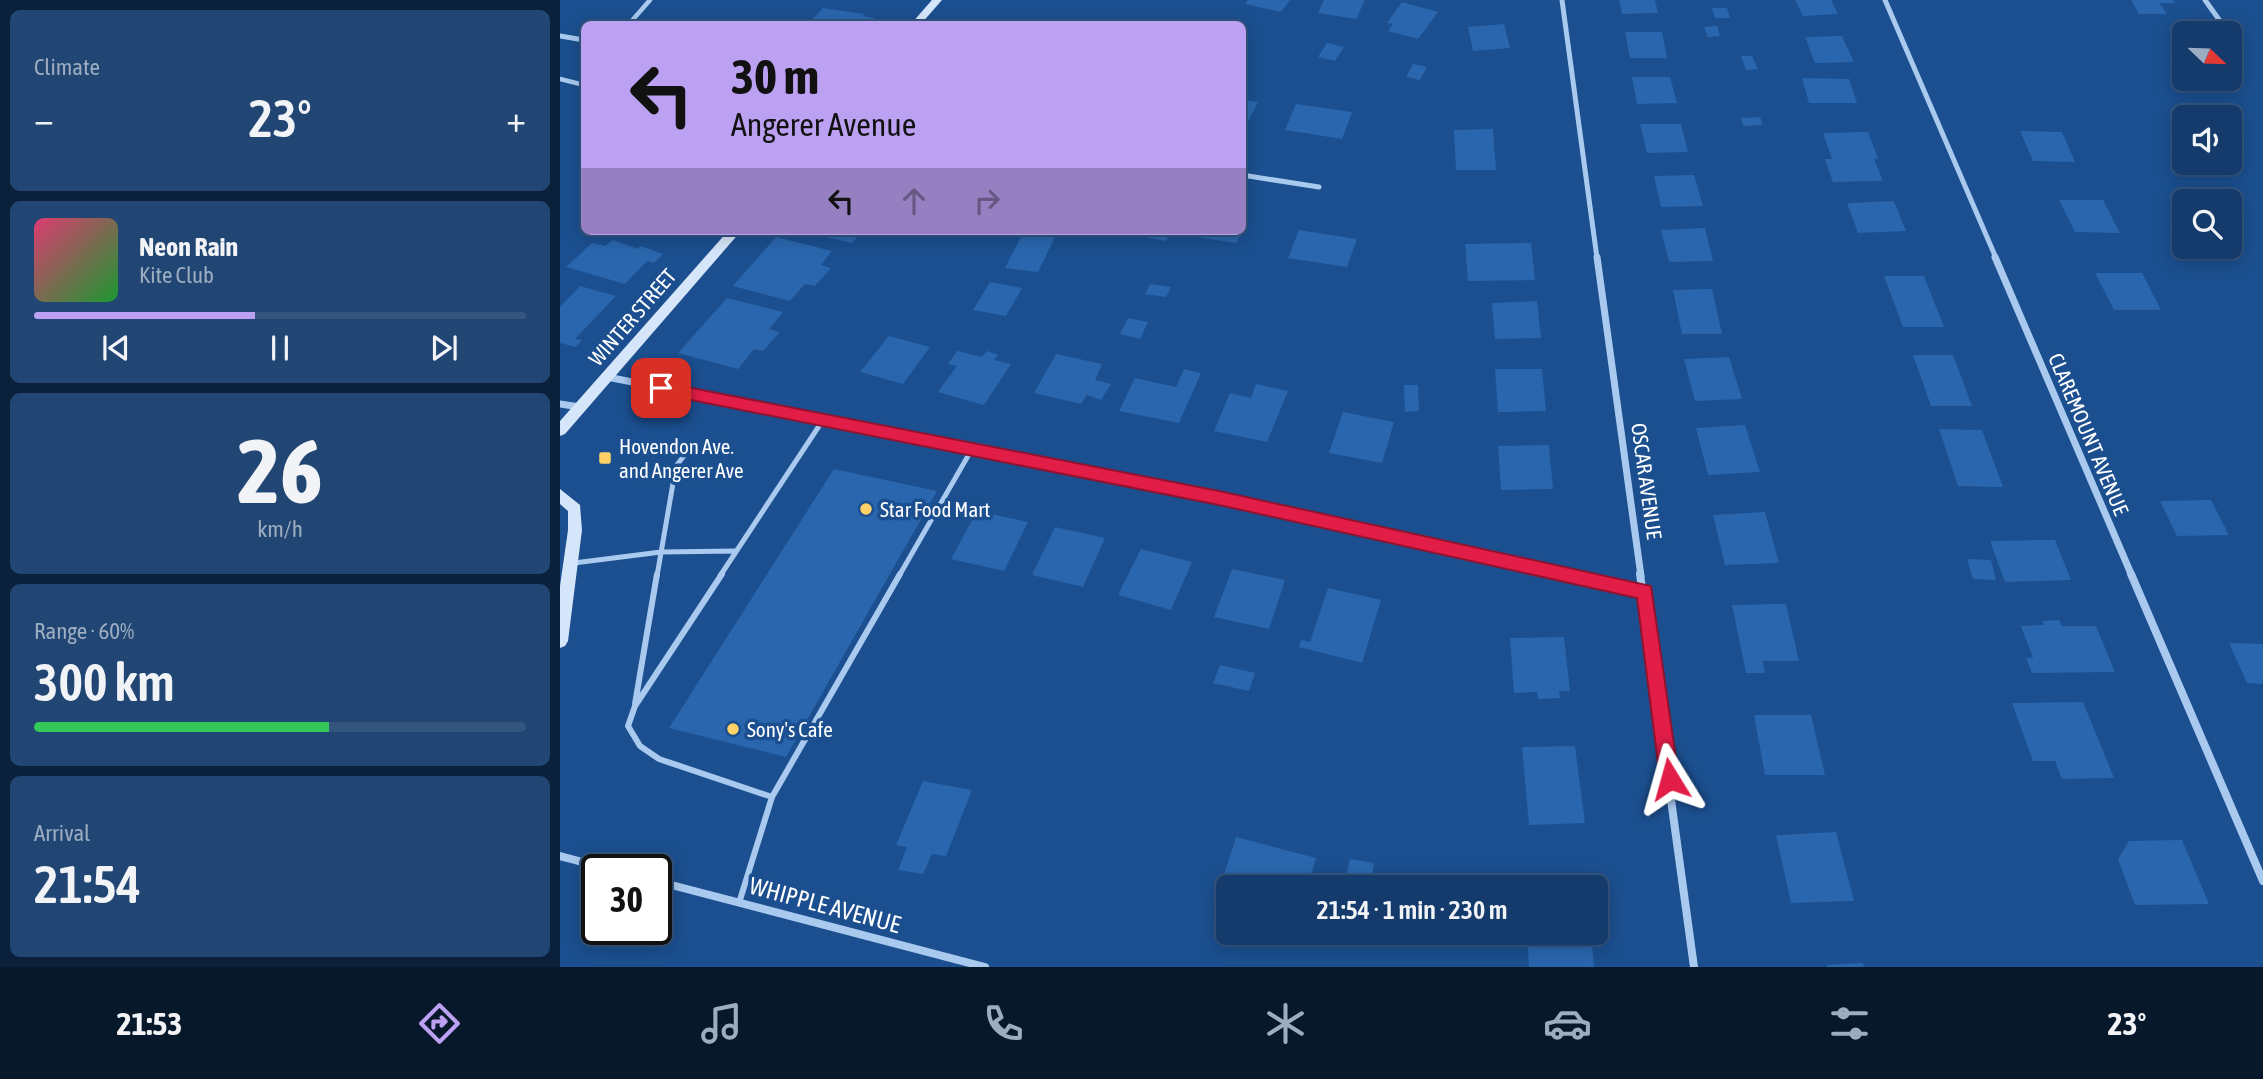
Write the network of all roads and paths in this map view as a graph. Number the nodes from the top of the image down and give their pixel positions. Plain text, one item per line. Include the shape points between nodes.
1 (650, 0) edge
2 (937, 0) edge
3 (1562, 0) edge
4 (1885, 0) edge
5 (2205, 0) edge
6 (632, 21) edge
7 (919, 21) edge
8 (2220, 21) dead end
9 (560, 36) edge
10 (581, 40) edge
11 (560, 79) edge
12 (581, 84) edge
13 (1246, 175) edge
14 (1319, 187) dead end
15 (731, 235) edge
16 (607, 377) junction
17 (560, 404) edge
18 (580, 407) junction
19 (823, 420) junction
20 (560, 430) edge
21 (691, 447) dead end
22 (972, 449) junction
23 (560, 495) edge
24 (735, 551) junction
25 (662, 552) junction
26 (571, 563) junction
27 (1645, 592) junction
28 (560, 641) edge
29 (635, 706) junction
30 (772, 797) junction
31 (560, 856) edge
32 (581, 862) edge
33 (2263, 881) edge
34 (672, 885) edge
35 (739, 903) junction
36 (985, 967) edge
37 (1694, 967) edge

1 - 6 lane
2 - 7 main road
3 - 27 street, OSCAR AVENUE
4 - 33 street, CLAREMOUNT AVENUE
5 - 8 street
9 - 10 street
11 - 12 lane
13 - 14 street
15 - 16 main road, WINTER STREET
16 - 18 main road, WINTER STREET
16 - 19 street
17 - 18 street
18 - 20 main road, WINTER STREET
19 - 22 street
19 - 24 lane
21 - 25 lane via 676,466
22 - 27 street
22 - 30 lane
23 - 26 main road via 575,509
24 - 25 lane
24 - 29 lane
25 - 26 lane
25 - 29 lane
26 - 28 main road
27 - 37 street, OSCAR AVENUE
29 - 30 lane via 628,726 640,747 659,759
30 - 35 lane
31 - 32 street
34 - 35 street, WHIPPLE AVENUE
35 - 36 street, WHIPPLE AVENUE

